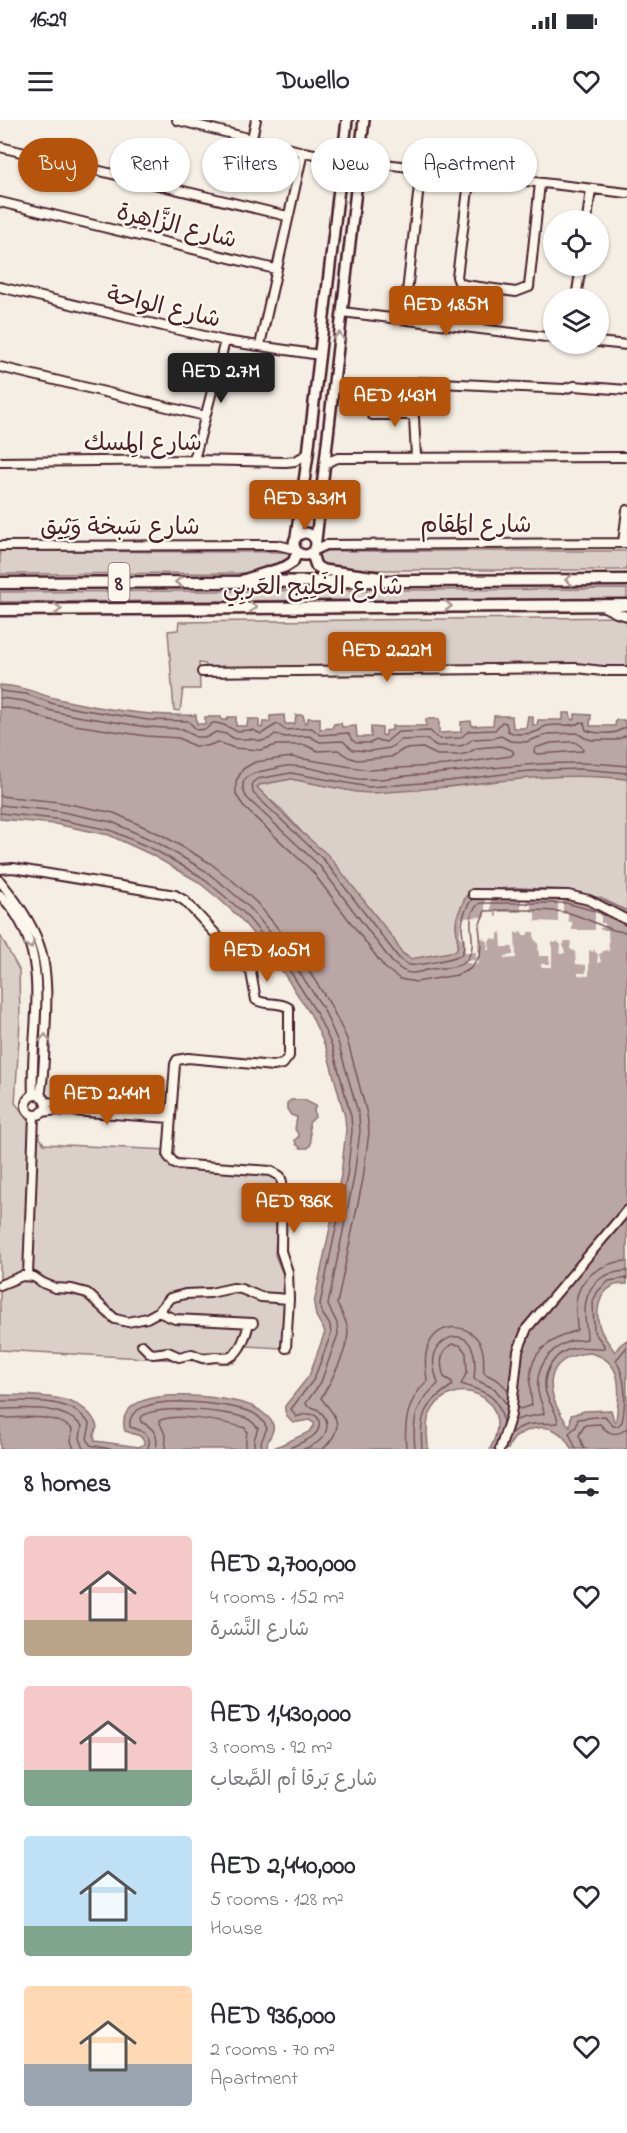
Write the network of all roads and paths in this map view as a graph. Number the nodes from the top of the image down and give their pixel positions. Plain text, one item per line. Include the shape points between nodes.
1 (177, 120) edge
2 (256, 120) edge
3 (347, 120) edge
4 (364, 120) edge
5 (252, 138) joint
6 (345, 138) edge
7 (362, 138) edge
8 (0, 147) edge
9 (299, 151) edge
10 (303, 152) junction
11 (311, 153) edge
12 (537, 183) edge
13 (540, 183) junction
14 (591, 189) junction
15 (339, 192) edge
16 (356, 192) edge
17 (418, 192) edge
18 (468, 192) edge
19 (627, 193) edge
20 (0, 202) edge
21 (588, 210) edge
22 (287, 216) junction
23 (334, 236) junction
24 (351, 238) junction
25 (275, 269) junction
26 (0, 287) edge
27 (342, 312) junction
28 (404, 320) junction
29 (543, 337) edge
30 (225, 341) junction
31 (609, 343) edge
32 (260, 345) junction
33 (627, 345) edge
34 (320, 355) junction
35 (0, 367) edge
36 (419, 382) dead end
37 (627, 390) edge
38 (372, 416) dead end
39 (205, 417) junction
40 (326, 449) junction
41 (308, 454) junction
42 (627, 456) edge
43 (416, 457) junction
44 (338, 458) junction
45 (194, 460) junction
46 (0, 462) edge
47 (286, 462) junction
48 (324, 466) junction
49 (305, 475) junction
50 (301, 508) junction
51 (627, 510) edge
52 (319, 512) junction
53 (625, 543) edge
54 (295, 545) junction
55 (0, 546) edge
56 (315, 546) junction
57 (627, 580) edge
58 (238, 582) junction
59 (390, 582) junction
60 (0, 583) edge
61 (601, 605) junction
62 (627, 605) edge
63 (0, 610) edge
64 (627, 616) edge
65 (627, 670) edge
66 (202, 672) dead end
67 (0, 869) edge
68 (0, 881) edge
69 (473, 894) dead end
70 (0, 895) edge
71 (627, 920) edge
72 (39, 1098) junction
73 (38, 1113) junction
74 (170, 1114) junction
75 (627, 1210) edge
76 (28, 1275) junction
77 (0, 1285) edge
78 (289, 1299) junction
79 (158, 1312) junction
80 (142, 1345) dead end
81 (286, 1348) dead end
82 (500, 1449) edge

1 - 5 street
2 - 5 street
3 - 6 main road
4 - 7 main road
8 - 22 street
9 - 10 street
10 - 11 street
10 - 22 street
12 - 13 street
13 - 14 street
13 - 18 street via 529,287 516,292 459,282
14 - 19 street
14 - 21 street
15 - 23 main road
16 - 24 main road
17 - 28 street
20 - 25 street, شارع الزَّاهِرة
22 - 25 street
23 - 24 main road via 338,244
23 - 34 main road
24 - 27 main road
25 - 32 street
26 - 30 street, شارع الواحة
27 - 28 street
40 -> 27 main road
28 - 29 street
30 - 32 street, شارع الواحة
30 - 39 street
31 - 33 street
32 - 34 street, شارع الواحة
34 - 41 main road
35 - 39 street
36 - 37 street
38 - 43 street via 414,417
39 - 45 street
40 - 44 street
40 - 48 main road
41 - 47 street, شارع المِسك
41 - 49 main road
42 - 43 street
43 - 44 street
44 - 48 street
45 - 46 street, شارع المِسك
45 - 47 street, شارع المِسك
47 - 49 street via 296,465
48 - 52 main road
49 - 50 main road
50 - 52 main road via 303,515 311,518
50 - 54 main road
51 - 53 street
52 - 56 main road
53 - 56 street, شارع المَقام
54 - 55 street, شارع سَبخة وَثِيق
54 - 56 main road via 302,555
54 - 56 main road via 300,534 307,533 312,535
54 - 58 main road via 293,562
56 - 59 main road via 316,566 323,570
57 -> 59 highway, شارع الخَلِيج العَربِي / 8
58 - 59 highway, شارع الخَلِيج العَربِي / 8
58 -> 60 highway, شارع الخَلِيج العَربِي / 8
61 - 62 highway, شارع الخَلِيج العَربِي / 8
63 -> 61 highway, شارع الخَلِيج العَربِي / 8
61 - 64 street
65 - 66 street
67 - 74 street via 175,896 185,901 251,972 256,1000 289,1008 289,1056 284,1064 180,1058 175,1064
72 -> 68 street via 48,988 44,958 22,908
69 - 71 street via 568,895 589,900
70 -> 72 street via 29,940 35,962
72 - 73 street via 44,1109
72 - 73 street via 27,1100 26,1104 28,1111
72 - 74 street
73 - 74 street via 58,1110
73 - 76 street
74 - 78 street via 168,1156 175,1164 271,1171 280,1176 281,1251 288,1272
75 - 82 street via 527,1328 518,1352 511,1415
76 - 77 street
76 - 79 street via 55,1288 87,1293 122,1321 135,1322
78 - 79 street via 261,1297 233,1288 177,1295
78 - 81 street
79 - 80 street via 179,1320 251,1323 236,1353 229,1358 204,1360 192,1354 153,1354

